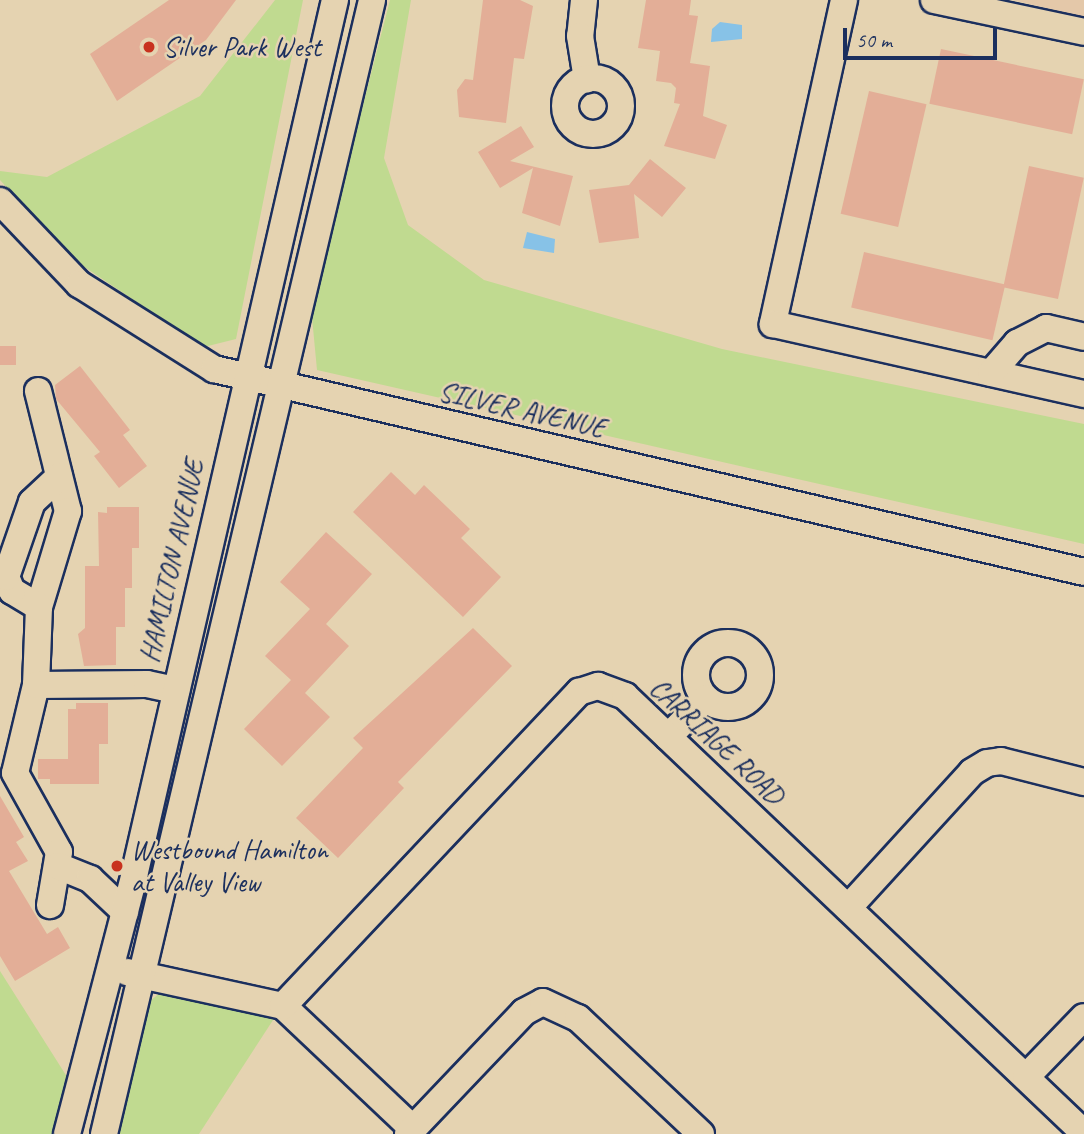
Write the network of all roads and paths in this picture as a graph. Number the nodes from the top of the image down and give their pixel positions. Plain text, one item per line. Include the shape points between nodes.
1 (335, 0) edge
2 (372, 0) edge
3 (584, 0) edge
4 (844, 0) edge
5 (934, 0) edge
6 (1084, 32) edge
7 (587, 79) dead end
8 (0, 201) edge
9 (1084, 337) edge
10 (991, 373) junction
11 (246, 380) junction
12 (279, 387) junction
13 (38, 391) dead end
14 (1084, 394) edge
15 (59, 477) junction
16 (1084, 572) edge
17 (39, 607) junction
18 (36, 685) junction
19 (176, 691) junction
20 (706, 698) dead end
21 (668, 737) junction
22 (8, 766) edge
23 (1084, 782) edge
24 (58, 866) junction
25 (50, 905) dead end
26 (848, 908) junction
27 (125, 912) junction
28 (111, 969) junction
29 (144, 975) junction
30 (283, 1006) junction
31 (1084, 1017) edge
32 (1026, 1077) junction
33 (410, 1131) edge
34 (1084, 1133) edge
35 (67, 1134) edge
36 (104, 1134) edge
37 (701, 1134) edge

1 - 11 street, HAMILTON AVENUE
2 - 12 street
3 - 7 street via 580,36
4 - 10 street via 773,324
5 - 6 street
8 - 11 street, SILVER AVENUE via 54,262 103,301 191,359
9 - 10 street via 1046,328 1017,344
10 - 14 street
11 - 12 street, SILVER AVENUE
11 - 19 street, HAMILTON AVENUE
12 - 16 street, SILVER AVENUE
12 - 29 street
13 - 15 street
15 - 17 street via 68,511
15 - 17 street via 32,502 6,577 12,591
17 - 18 street
18 - 19 street via 147,684
18 - 22 street
19 - 27 street, HAMILTON AVENUE
20 - 21 street
21 - 26 street, CARRIAGE ROAD
21 - 30 street, CARRIAGE ROAD via 617,692 598,686 579,692
22 - 24 street via 55,837
23 - 26 street via 1001,761 987,763 972,772
24 - 25 street
24 - 27 street via 90,879
26 - 32 street, CARRIAGE ROAD
27 - 28 street, HAMILTON AVENUE
28 - 29 street
28 - 35 street, HAMILTON AVENUE
29 - 30 street
29 - 36 street
30 - 33 street
31 - 32 street
32 - 34 street, CARRIAGE ROAD
33 - 37 street via 524,1012 543,1002 578,1018

